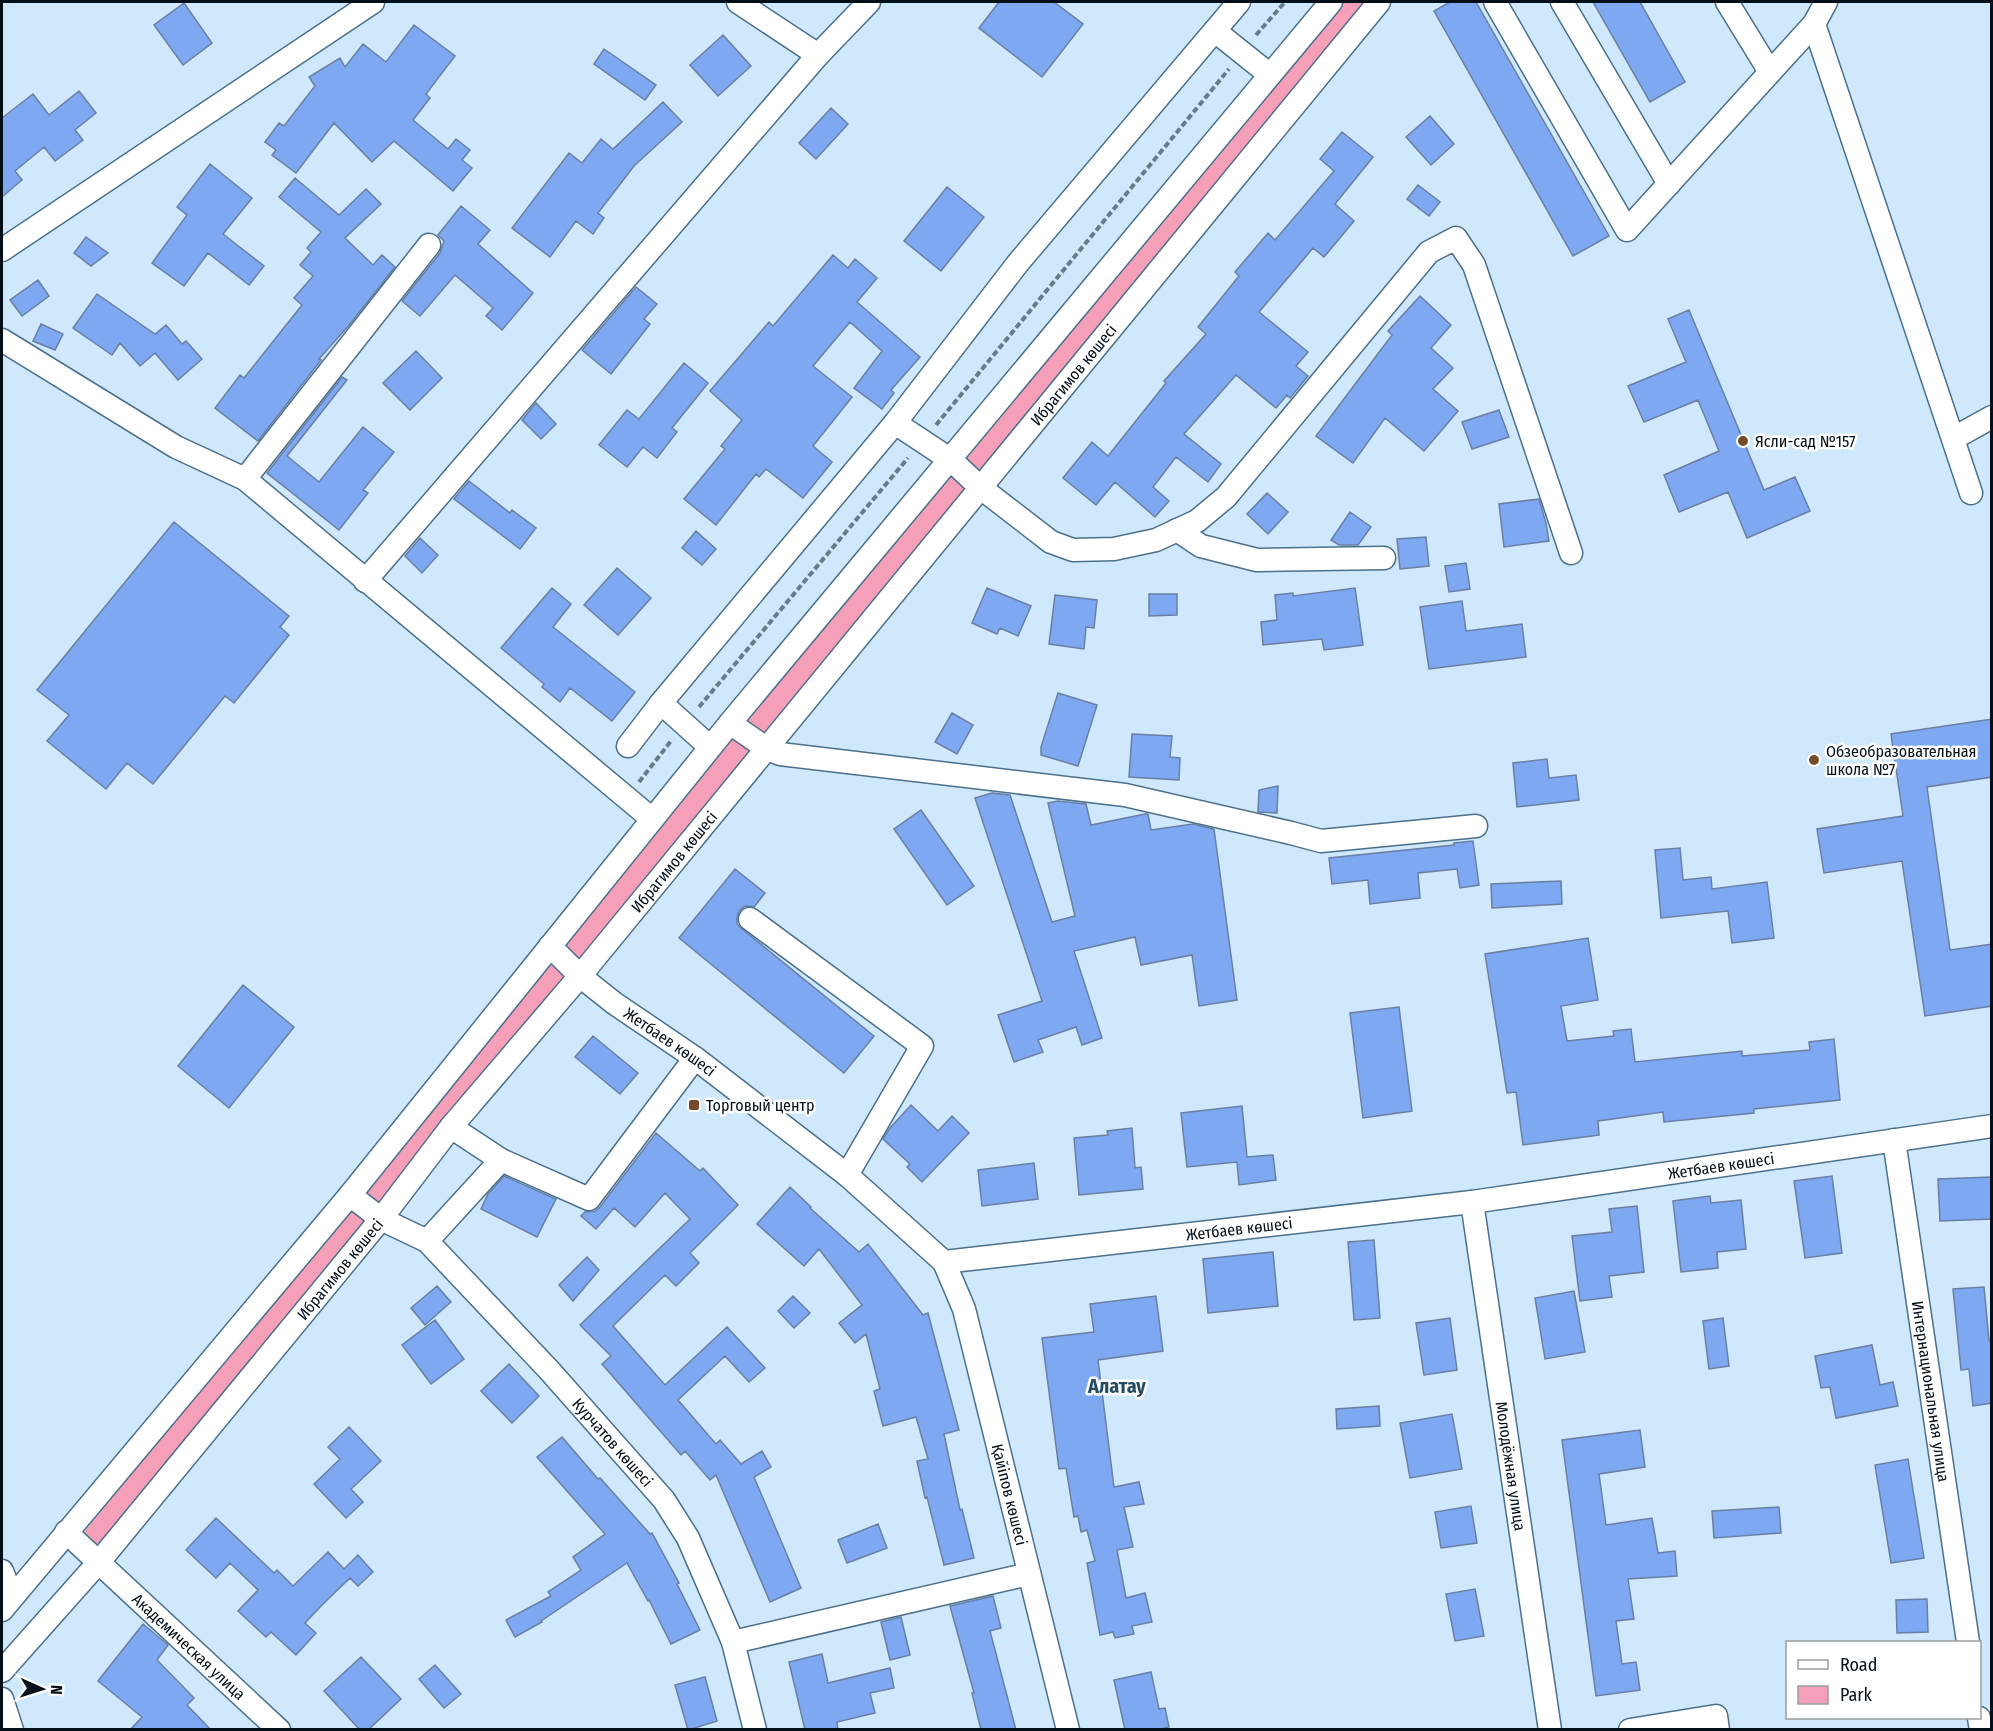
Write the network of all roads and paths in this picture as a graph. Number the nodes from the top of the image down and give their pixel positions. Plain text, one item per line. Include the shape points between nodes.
1 (373, 2) edge
2 (738, 2) edge
3 (869, 2) edge
4 (1239, 2) edge
5 (1285, 2) edge
6 (1331, 2) edge
7 (1379, 2) edge
8 (1495, 2) edge
9 (1562, 2) edge
10 (1727, 2) edge
11 (1826, 2) edge
12 (1814, 24) junction
13 (1215, 31) junction
14 (1242, 53) junction
15 (818, 55) junction
16 (1770, 72) junction
17 (1270, 75) junction
18 (1669, 184) junction
19 (429, 245) dead end
20 (2, 250) edge
21 (2, 340) edge
22 (1992, 417) edge
23 (895, 423) junction
24 (1954, 438) junction
25 (923, 441) junction
26 (951, 460) junction
27 (245, 479) junction
28 (981, 488) junction
29 (1971, 493) dead end
30 (1177, 530) junction
31 (1571, 553) dead end
32 (1384, 558) dead end
33 (365, 581) junction
34 (662, 703) junction
35 (730, 723) junction
36 (685, 724) junction
37 (628, 746) dead end
38 (710, 747) junction
39 (766, 748) junction
40 (627, 797) junction
41 (652, 819) junction
42 (1476, 826) dead end
43 (750, 919) dead end
44 (550, 946) junction
45 (580, 976) junction
46 (695, 1058) junction
47 (1992, 1126) edge
48 (451, 1127) junction
49 (1894, 1140) junction
50 (501, 1160) junction
51 (847, 1175) junction
52 (350, 1195) junction
53 (1472, 1202) junction
54 (381, 1219) junction
55 (427, 1241) junction
56 (944, 1262) junction
57 (66, 1532) junction
58 (98, 1563) junction
59 (2, 1571) edge
60 (1029, 1574) junction
61 (7, 1603) edge
62 (1968, 1641) edge
63 (733, 1642) junction
64 (2, 1671) edge
65 (2, 1700) edge
66 (12, 1730) edge
67 (279, 1730) edge
68 (755, 1730) edge
69 (1068, 1730) edge
70 (1550, 1730) edge
71 (1630, 1730) edge
72 (1718, 1730) edge

1 - 20 street
2 - 15 street
3 - 15 street
4 - 13 street
5 - 14 path
6 - 17 street
7 - 28 street, Ибрагимов көшесі
8 - 18 street via 1627,230
9 - 18 street
10 - 16 street
11 - 12 street
12 - 16 street
12 - 24 street
13 - 14 street
13 - 23 street via 1018,263
14 - 17 street
14 - 25 path
15 - 33 street
16 - 18 street
17 - 26 street
19 - 27 street
21 - 27 street via 176,447
22 - 24 street
23 - 25 street
23 - 34 street
24 - 29 street
25 - 26 street
25 - 36 path
26 - 28 street
26 - 35 street
27 - 33 street
28 - 30 street via 1051,542 1073,550 1114,549 1156,540
28 - 39 street, Ибрагимов көшесі
30 - 31 street via 1226,497 1429,252 1456,238 1474,265
30 - 32 street via 1201,546 1257,560
33 - 40 street
34 - 36 street
34 - 37 street
35 - 38 street
35 - 39 street
36 - 38 street
36 - 40 path
38 - 41 street
39 - 42 street via 780,754 1125,795 1321,841
39 - 45 street, Ибрагимов көшесі
40 - 41 street
41 - 44 street
43 - 51 street via 922,1046
44 - 45 street
44 - 52 street
45 - 46 street, Жетбаев көшесі
45 - 48 street, Ибрагимов көшесі
46 - 50 street via 589,1198
46 - 51 street, Жетбаев көшесі
47 - 49 street, Жетбаев көшесі
48 - 50 street
48 - 54 street, Ибрагимов көшесі
49 - 53 street, Жетбаев көшесі
49 - 62 street, Интернациональная улица
50 - 55 street
51 - 56 street, Жетбаев көшесі
52 - 54 street, Курчатов көшесі
52 - 57 street
53 - 56 street, Жетбаев көшесі
53 - 70 street, Молодёжная улица
54 - 55 street, Курчатов көшесі
54 - 58 street, Ибрагимов көшесі
55 - 63 street, Курчатов көшесі via 664,1500 688,1538
56 - 60 street, Қайіпов көшесі via 964,1309
57 - 58 street
57 - 61 street
58 - 64 street, Ибрагимов көшесі
58 - 67 street, Академическая улица
59 - 61 street
60 - 63 street
60 - 69 street, Қайіпов көшесі
63 - 68 street, Курчатов көшесі
65 - 66 street
71 - 72 street via 1716,1716

